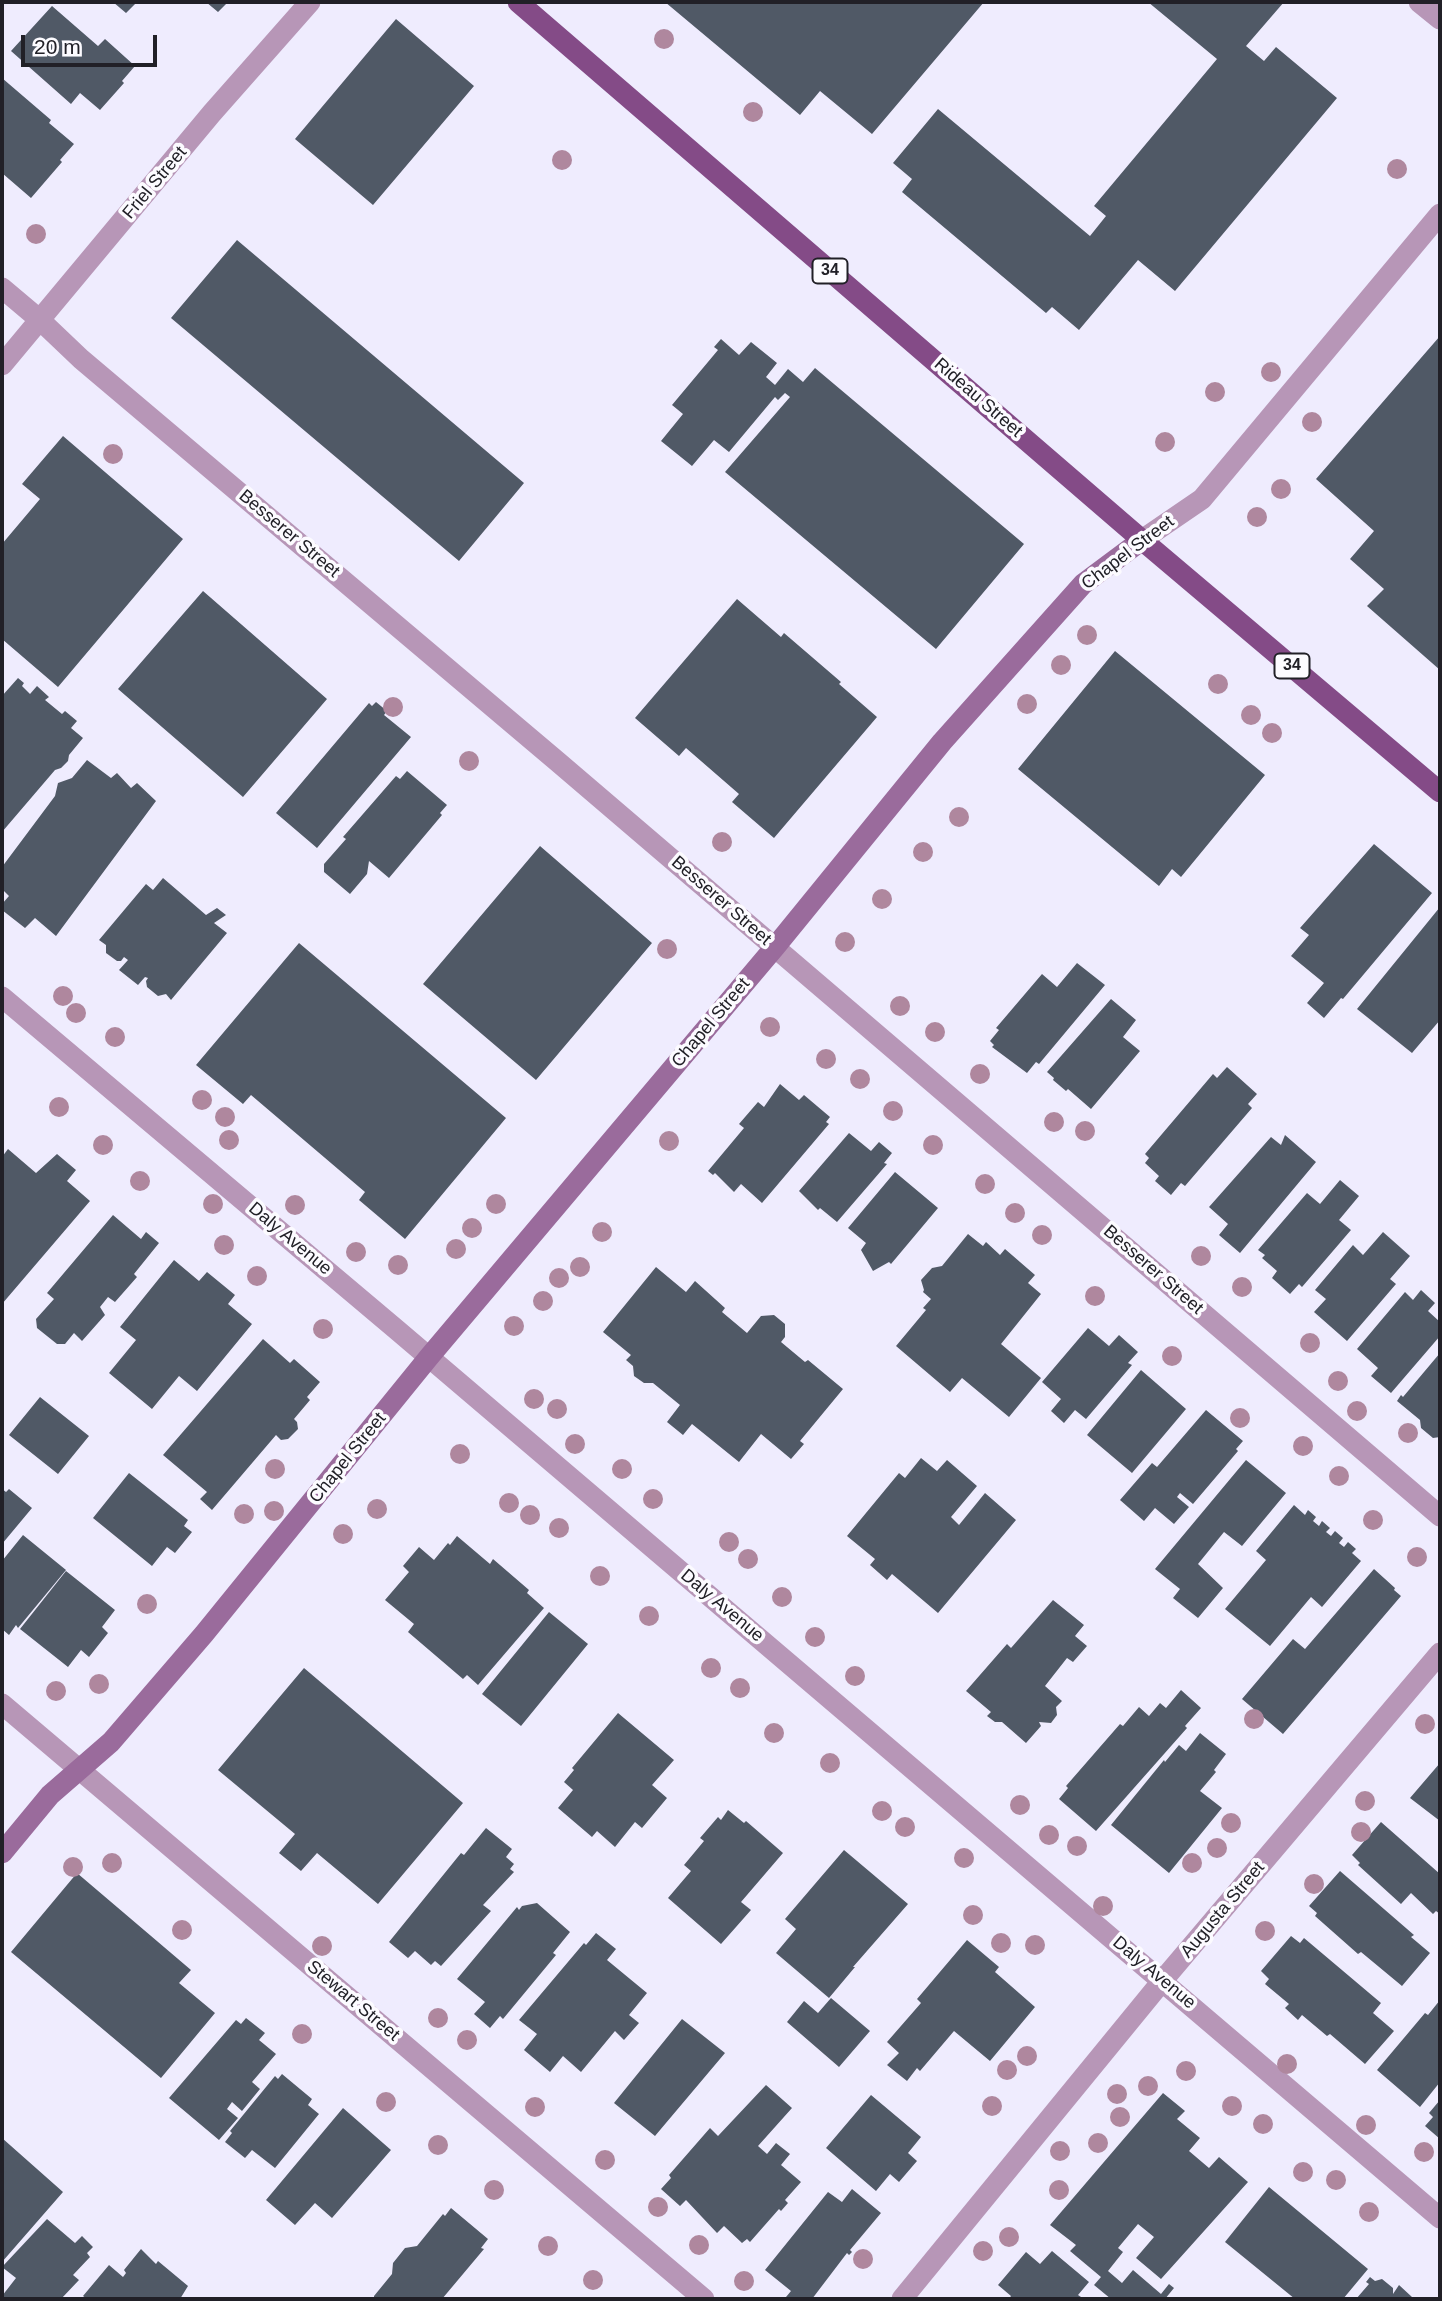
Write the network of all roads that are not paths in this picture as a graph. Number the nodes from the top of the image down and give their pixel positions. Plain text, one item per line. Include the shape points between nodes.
1 (310, 2) edge
2 (518, 2) edge
3 (1419, 2) edge
4 (1440, 19) edge
5 (1440, 214) edge
6 (2, 288) edge
7 (40, 320) junction
8 (2, 365) edge
9 (1142, 540) junction
10 (1440, 792) edge
11 (775, 947) junction
12 (2, 998) edge
13 (429, 1357) junction
14 (1440, 1516) edge
15 (1440, 1653) edge
16 (2, 1704) edge
17 (79, 1769) junction
18 (2, 1853) edge
19 (1163, 1980) junction
20 (1440, 2218) edge
21 (704, 2299) edge
22 (902, 2299) edge

1 - 7 street, Friel Street
2 - 9 main road, Rideau Street / 34
3 - 4 street
5 - 9 street, Chapel Street via 1202,499
6 - 7 street, Besserer Street
7 - 8 street, Friel Street
7 - 11 street, Besserer Street via 92,369
9 - 10 main road, Rideau Street / 34
9 - 11 street, Chapel Street via 1083,584 942,742
11 - 13 street, Chapel Street
11 - 14 street, Besserer Street
12 - 13 street, Daly Avenue
13 - 17 street, Chapel Street via 204,1634 111,1742
13 - 19 street, Daly Avenue
15 - 19 street, Augusta Street
16 - 17 street, Stewart Street
17 - 18 street, Chapel Street via 50,1795
17 - 21 street, Stewart Street
19 - 20 street, Daly Avenue
19 - 22 street, Augusta Street

